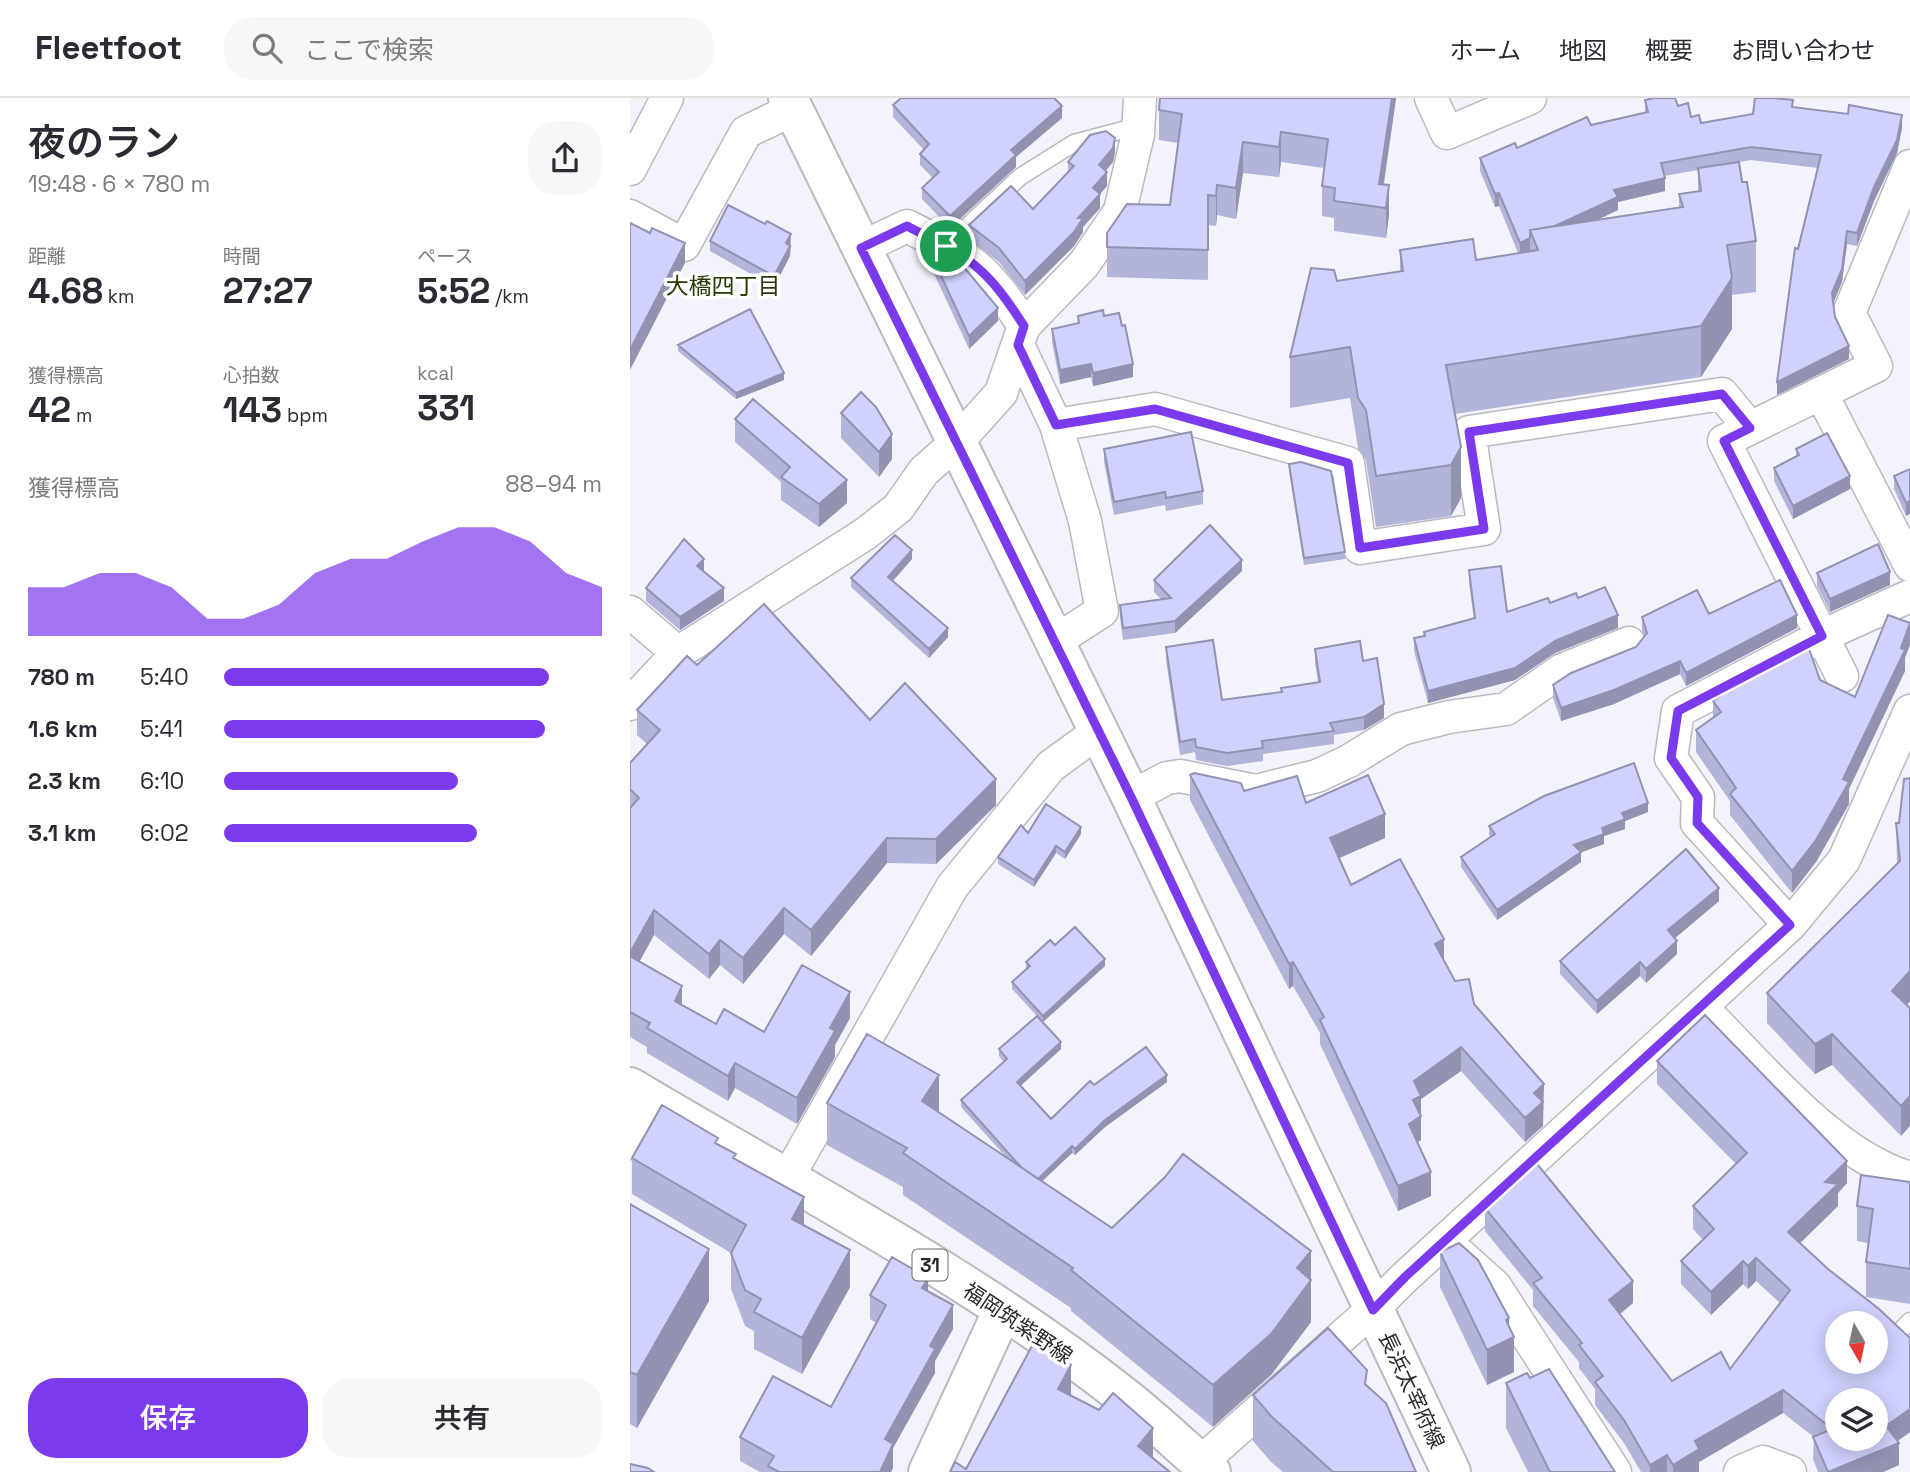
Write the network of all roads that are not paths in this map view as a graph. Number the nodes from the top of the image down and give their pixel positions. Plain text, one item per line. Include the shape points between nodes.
1 (667, 98) edge
2 (1431, 98) edge
3 (1530, 98) edge
4 (791, 103) edge
5 (1139, 112) edge
6 (1910, 166) edge
7 (630, 169) edge
8 (630, 216) edge
9 (946, 246) junction
10 (861, 248) junction
11 (1021, 336) junction
12 (1821, 393) junction
13 (1056, 425) junction
14 (1750, 428) junction
15 (957, 442) junction
16 (1910, 565) edge
17 (1910, 596) edge
18 (630, 612) edge
19 (1822, 636) junction
20 (1054, 642) junction
21 (1629, 643) dead end
22 (678, 653) junction
23 (1842, 676) dead end
24 (630, 704) edge
25 (1910, 712) edge
26 (1098, 732) junction
27 (1131, 797) junction
28 (1790, 925) junction
29 (1702, 1007) junction
30 (641, 1093) edge
31 (630, 1143) edge
32 (788, 1177) junction
33 (1910, 1178) edge
34 (1446, 1242) junction
35 (1003, 1310) junction
36 (1373, 1310) junction
37 (1205, 1468) edge
38 (928, 1472) edge
39 (1451, 1472) edge
40 (1615, 1472) edge
41 (1740, 1472) edge
42 (1790, 1472) edge

1 - 7 street
2 - 3 street via 1447,134
4 - 8 street via 746,132 684,245
4 - 10 street, 長浜太宰府線
5 - 9 lane via 1074,143 1020,177
5 - 11 street via 1120,211 1084,264
6 - 12 street via 1849,313 1875,366
9 - 10 street via 907,226
9 - 11 street via 971,260 998,285
10 - 15 street, 長浜太宰府線
11 - 13 street
11 - 15 street via 1001,393
12 - 14 street
12 - 16 street
13 - 14 street via 1155,409 1348,463 1360,548 1484,529 1469,432 1722,394
13 - 20 street via 1085,521 1102,611
14 - 19 street via 1724,441
15 - 20 street, 長浜太宰府線
15 - 22 street via 923,471 898,508 865,534
17 - 19 street
18 - 22 street
19 - 23 street
19 - 28 street via 1678,711 1671,758 1698,797 1697,823
20 - 26 street, 長浜太宰府線
21 - 27 street via 1562,670 1506,709 1401,729 1317,776 1256,791 1180,776
22 - 24 street
25 - 28 street via 1844,860
26 - 27 street, 長浜太宰府線
26 - 32 street via 1051,766 952,887
27 - 36 street, 長浜太宰府線
28 - 29 street
29 - 33 street via 1833,1137 1886,1171
29 - 34 street
30 - 31 street
30 - 32 street, 福岡筑紫野線 / 31
32 - 35 street, 福岡筑紫野線 / 31
34 - 36 street
34 - 40 street via 1494,1286
35 - 37 street, 福岡筑紫野線 / 31 via 1126,1399
35 - 38 street
36 - 37 street
36 - 39 street, 長浜太宰府線
41 - 42 street via 1763,1462

